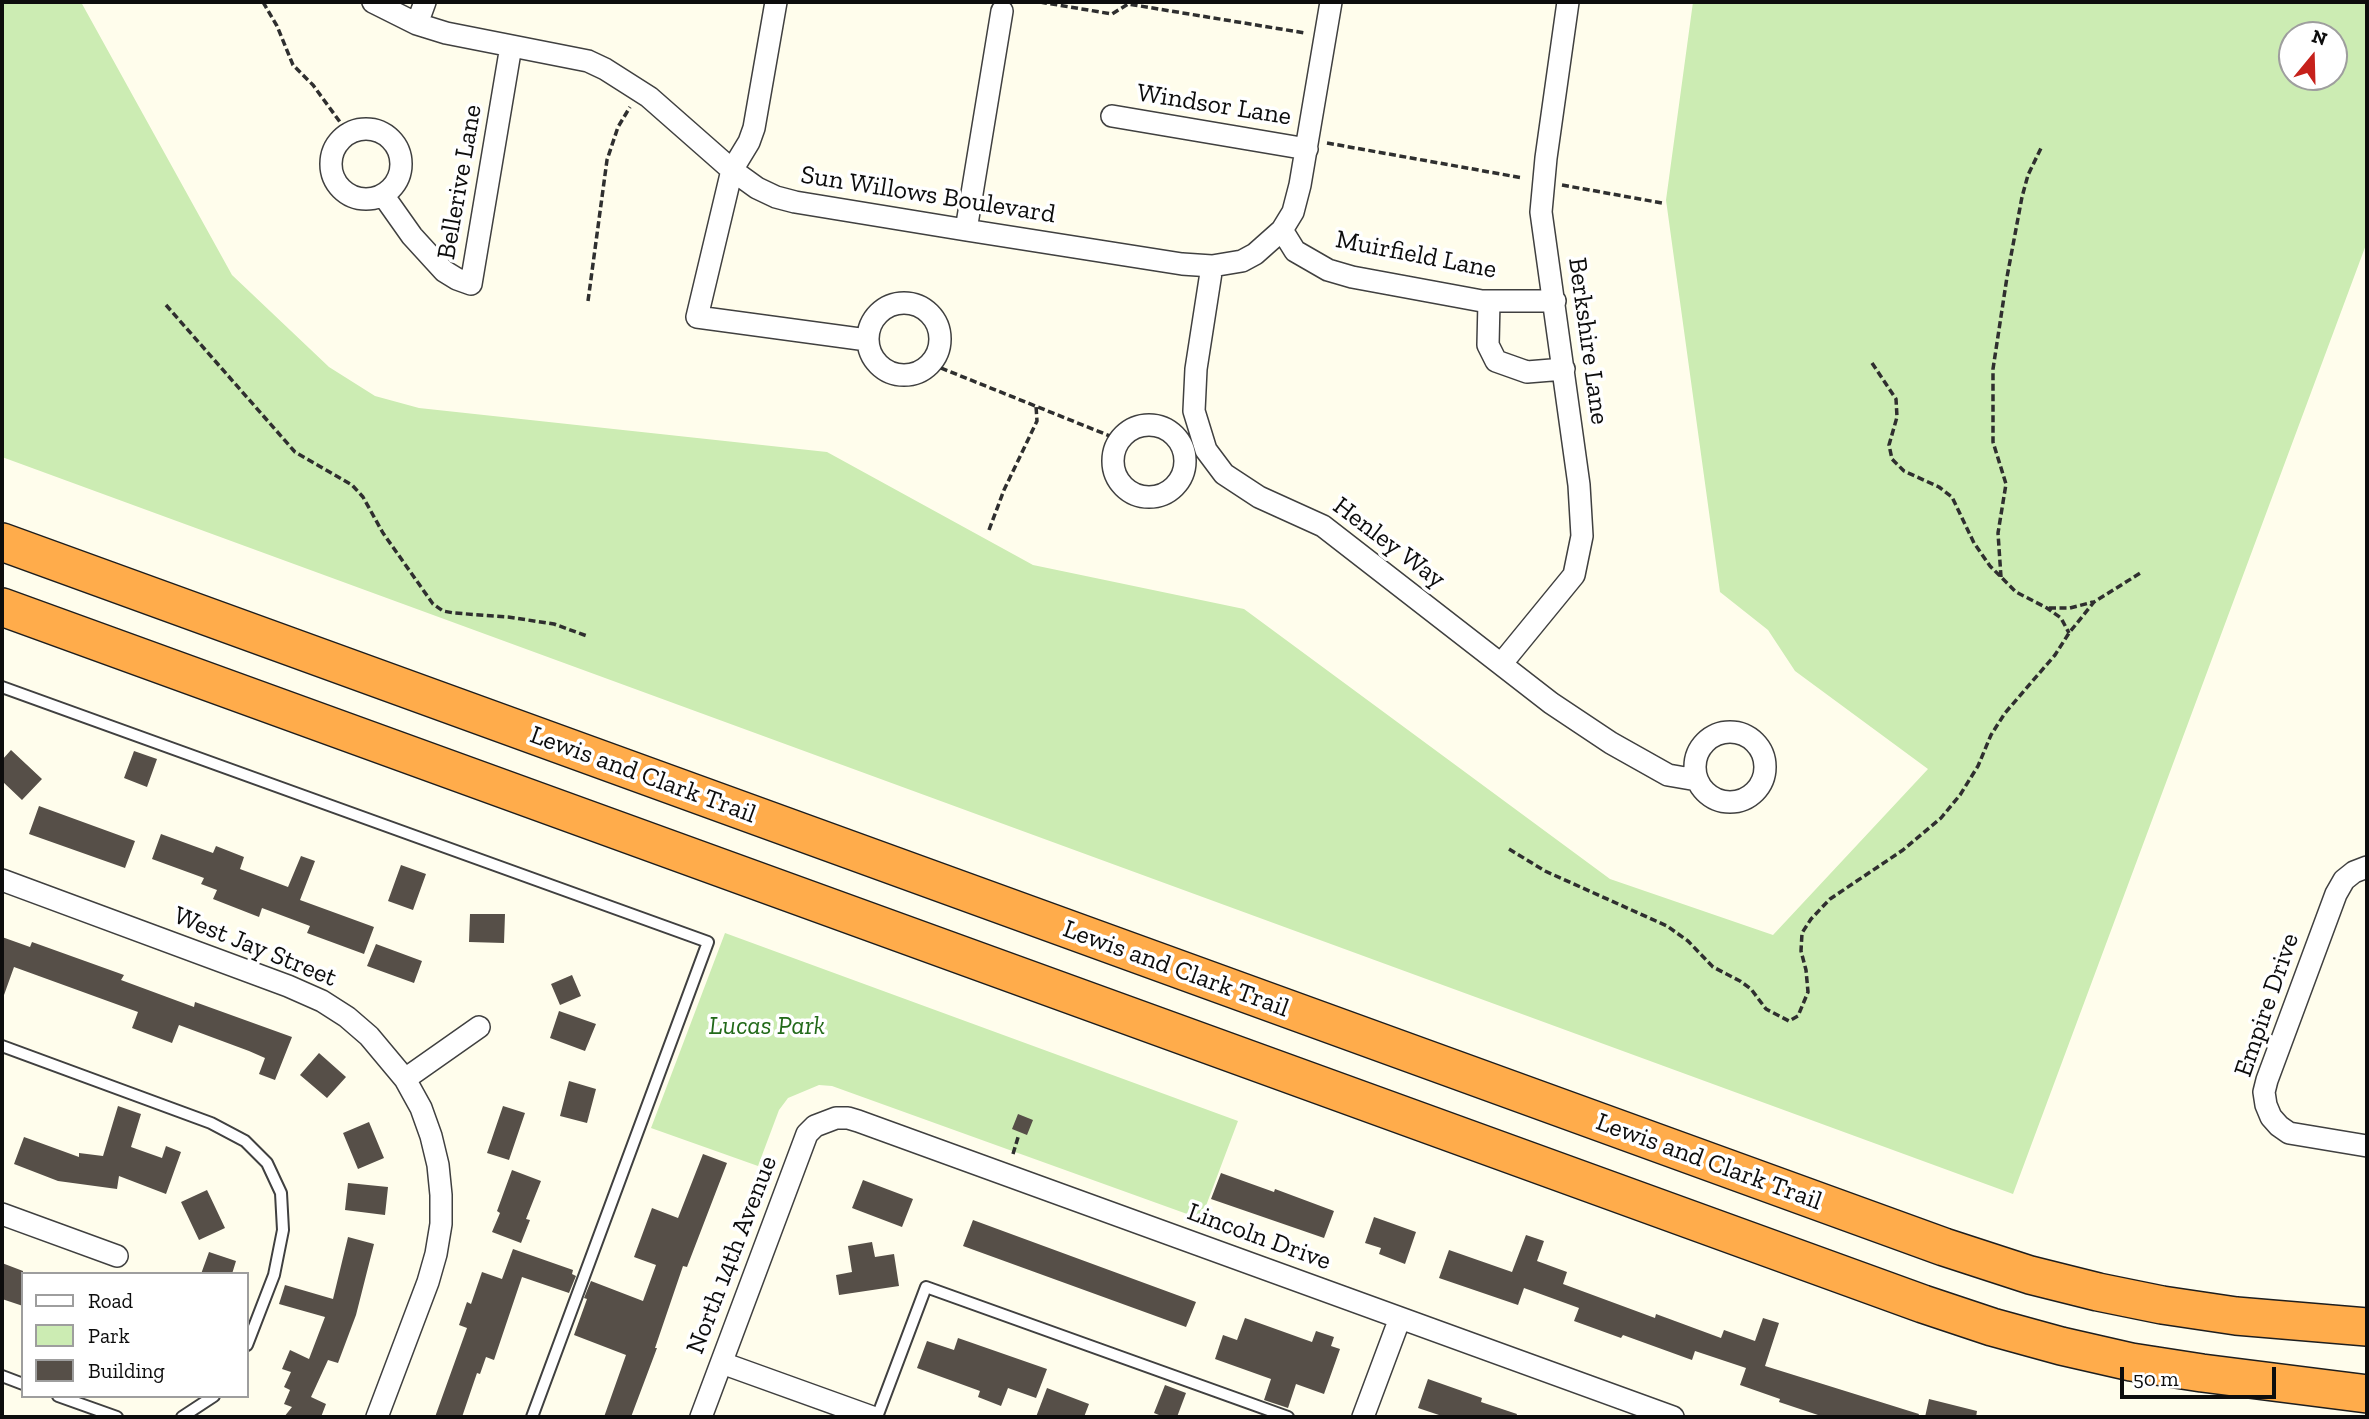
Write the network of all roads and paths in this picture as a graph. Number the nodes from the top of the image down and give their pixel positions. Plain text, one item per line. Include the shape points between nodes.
1 (263, 2) edge
2 (373, 2) edge
3 (425, 2) edge
4 (776, 2) edge
5 (1040, 2) edge
6 (1331, 2) edge
7 (1568, 2) edge
8 (1002, 11) dead end
9 (417, 24) junction
10 (1326, 36) junction
11 (512, 46) junction
12 (641, 91) junction
13 (1112, 116) dead end
14 (348, 133) junction
15 (1307, 144) junction
16 (2042, 146) dead end
17 (732, 170) junction
18 (1544, 182) junction
19 (383, 195) junction
20 (1662, 203) dead end
21 (966, 230) junction
22 (1282, 230) junction
23 (1212, 266) junction
24 (588, 301) dead end
25 (1489, 301) junction
26 (1555, 301) junction
27 (166, 305) dead end
28 (867, 340) junction
29 (931, 363) junction
30 (1872, 363) dead end
31 (1564, 369) junction
32 (1037, 406) junction
33 (1189, 438) junction
34 (1120, 440) junction
35 (989, 530) dead end
36 (2, 542) edge
37 (2142, 572) dead end
38 (2001, 577) junction
39 (2094, 602) junction
40 (2, 607) edge
41 (2047, 608) junction
42 (2069, 633) junction
43 (587, 636) dead end
44 (1502, 663) junction
45 (2, 687) edge
46 (1697, 780) dead end
47 (1509, 849) dead end
48 (2367, 867) edge
49 (2, 880) edge
50 (479, 1027) dead end
51 (2, 1046) edge
52 (405, 1079) junction
53 (826, 1121) joint
54 (1019, 1134) dead end
55 (2367, 1146) edge
56 (1013, 1154) dead end
57 (2, 1214) edge
58 (117, 1256) dead end
59 (2162, 1305) junction
60 (2367, 1306) edge
61 (1400, 1318) junction
62 (2367, 1326) edge
63 (248, 1342) edge
64 (722, 1363) junction
65 (2, 1376) edge
66 (21, 1383) edge
67 (2367, 1394) edge
68 (64, 1398) edge
69 (211, 1398) edge
70 (117, 1417) edge
71 (182, 1417) edge
72 (377, 1417) edge
73 (532, 1417) edge
74 (701, 1417) edge
75 (874, 1417) edge
76 (1288, 1417) edge
77 (1363, 1417) edge
78 (1673, 1417) edge

1 - 14 path via 293,65
2 - 9 street, Sun Willows Boulevard
3 - 9 street
4 - 17 street via 754,128
5 - 10 path via 1112,14 1128,5
6 - 10 street, Sun Willows Boulevard
7 - 18 street, Berkshire Lane
8 - 21 street
9 - 11 street, Sun Willows Boulevard
10 - 15 street, Sun Willows Boulevard
11 - 12 street, Sun Willows Boulevard via 588,61
11 - 19 street, Bellerive Lane via 471,284 444,271
12 - 17 street, Sun Willows Boulevard
12 - 24 path via 618,127 607,160
13 - 15 street, Windsor Lane
14 - 19 street via 332,152 332,176 338,187 359,199
14 - 19 street via 369,128 380,131 397,147 401,157 398,179
15 - 18 path
15 - 22 street, Sun Willows Boulevard via 1293,212
16 - 38 path via 2022,197 1993,369 1993,442 2006,484 1998,533
17 - 21 street, Sun Willows Boulevard via 757,188 795,202
17 - 28 street via 697,317
18 - 20 path
18 - 26 street, Berkshire Lane via 1541,212
21 - 23 street, Sun Willows Boulevard
22 - 23 street, Sun Willows Boulevard via 1242,261
22 - 25 street, Muirfield Lane via 1295,251 1328,270
23 - 33 street, Henley Way
25 - 26 street, Muirfield Lane
25 - 31 street via 1488,345 1496,361 1527,372
26 - 31 street, Berkshire Lane
27 - 43 path via 295,452 363,496 433,604 454,613 554,624
28 - 29 street via 876,362 897,374 909,375
28 - 29 street via 874,317 883,309 893,304 916,305 926,310 939,330 940,341
29 - 32 path
30 - 38 path via 1896,399 1897,417 1889,444 1892,459 1904,471 1952,497 1974,543
31 - 44 street, Berkshire Lane via 1579,485 1579,557 1574,575
32 - 34 path
32 - 35 path via 1037,421
33 - 34 street via 1150,425 1138,427
33 - 34 street via 1183,476 1167,493 1155,497 1142,497 1121,485 1113,462
33 - 44 street, Henley Way via 1206,450 1224,474 1259,497 1323,526
36 - 59 highway, Lewis and Clark Trail via 1944,1247 2030,1275
37 - 39 path
38 - 41 path via 2016,592
39 - 41 path
39 - 42 path
40 - 67 highway via 1980,1323 2131,1362
41 - 42 path via 2061,618
42 - 47 path via 2005,713 1978,766 1941,818 1830,899 1811,919 1802,933 1801,951 1808,992 1798,1016 1789,1021 1766,1009 1751,989 1713,967 1667,926 1545,871
44 - 46 street, Henley Way via 1611,743 1668,775
45 - 73 lane via 708,943
48 - 55 street, Empire Drive via 2344,880 2336,894 2264,1092 2271,1117 2289,1133
49 - 52 street, West Jay Street via 321,1001 369,1036
50 - 52 street
51 - 63 lane via 211,1123 245,1141 267,1163 281,1193 284,1230 274,1275
52 - 72 street, West Jay Street via 431,1136 438,1165 441,1224 428,1282
53 - 61 street, Lincoln Drive via 848,1118
53 - 64 street, North 14th Avenue via 807,1134
54 - 56 path
57 - 58 street
59 - 60 highway
59 - 62 highway, Lewis and Clark Trail
61 - 77 street
61 - 78 street, Lincoln Drive
64 - 74 street, North 14th Avenue
64 - 75 street
65 - 66 lane
68 - 70 lane
69 - 71 lane
75 - 76 lane via 926,1287

